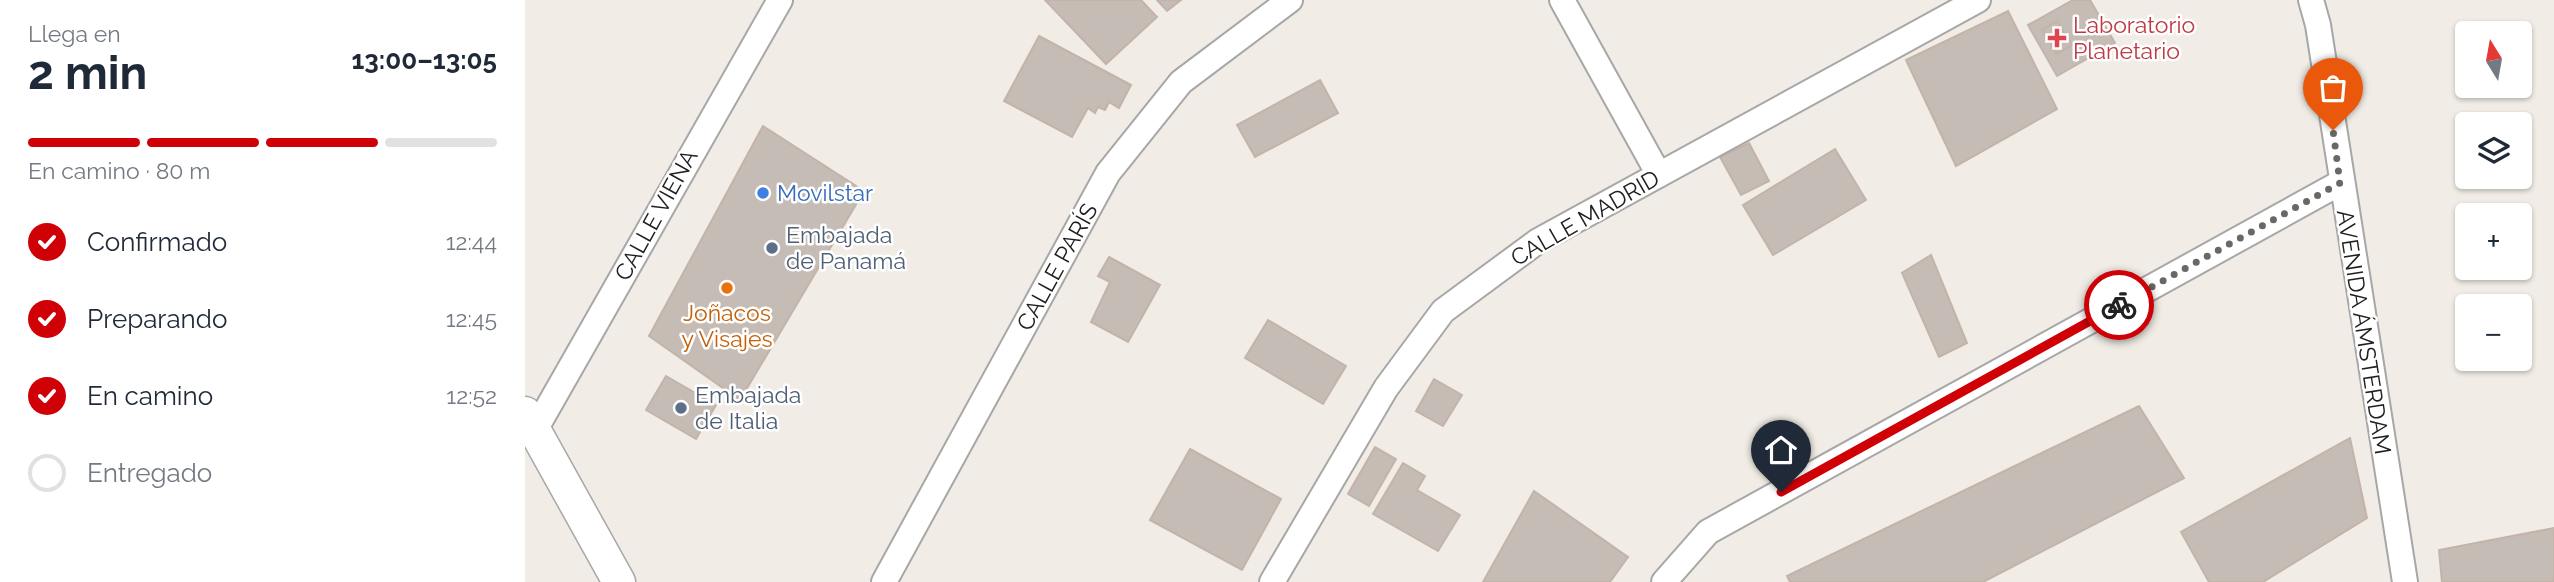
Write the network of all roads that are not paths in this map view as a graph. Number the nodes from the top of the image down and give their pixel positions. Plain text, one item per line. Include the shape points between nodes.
1 (780, 0) edge
2 (1290, 0) edge
3 (1562, 0) edge
4 (1978, 0) edge
5 (2311, 0) edge
6 (1659, 175) junction
7 (2340, 183) junction
8 (530, 421) edge
9 (619, 582) edge
10 (884, 582) edge
11 (1272, 582) edge
12 (1664, 582) edge
13 (2405, 582) edge

1 - 8 street, CALLE VIENA
2 - 10 street, CALLE PARÍS via 1181,82 1108,173
3 - 6 street
4 - 6 street, CALLE MADRID
5 - 7 street, AVENIDA ÁMSTERDAM
6 - 11 street, CALLE MADRID via 1538,241 1443,311 1387,388
7 - 12 street via 1708,533
7 - 13 street, AVENIDA ÁMSTERDAM
8 - 9 street

